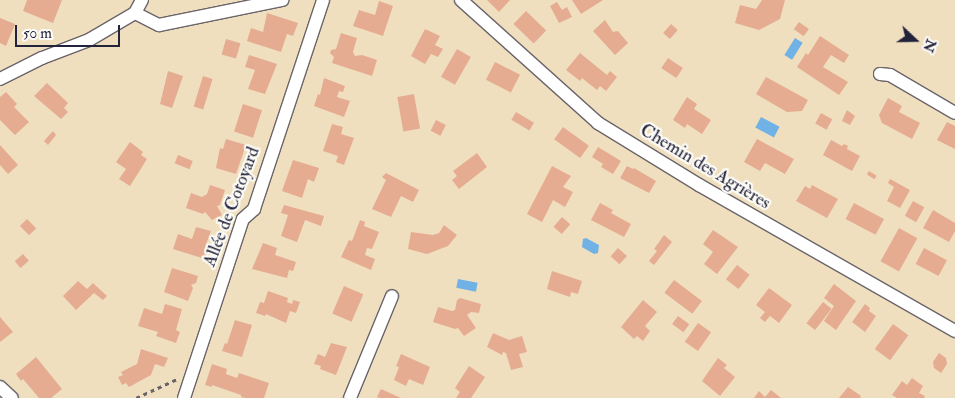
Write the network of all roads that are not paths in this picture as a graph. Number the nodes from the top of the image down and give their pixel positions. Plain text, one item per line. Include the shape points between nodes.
1 (142, 0) edge
2 (282, 0) edge
3 (323, 0) edge
4 (461, 0) edge
5 (135, 13) junction
6 (880, 74) dead end
7 (0, 79) edge
8 (955, 113) edge
9 (392, 296) dead end
10 (955, 332) edge
11 (0, 387) edge
12 (12, 398) edge
13 (184, 398) edge
14 (350, 398) edge

1 - 5 street
2 - 5 street via 159,25
3 - 13 street, Allée de Cotoyard via 254,209 243,219
4 - 10 street, Chemin des Agrières via 598,123
5 - 7 street via 89,40
6 - 8 street via 890,75
9 - 14 street
11 - 12 street

